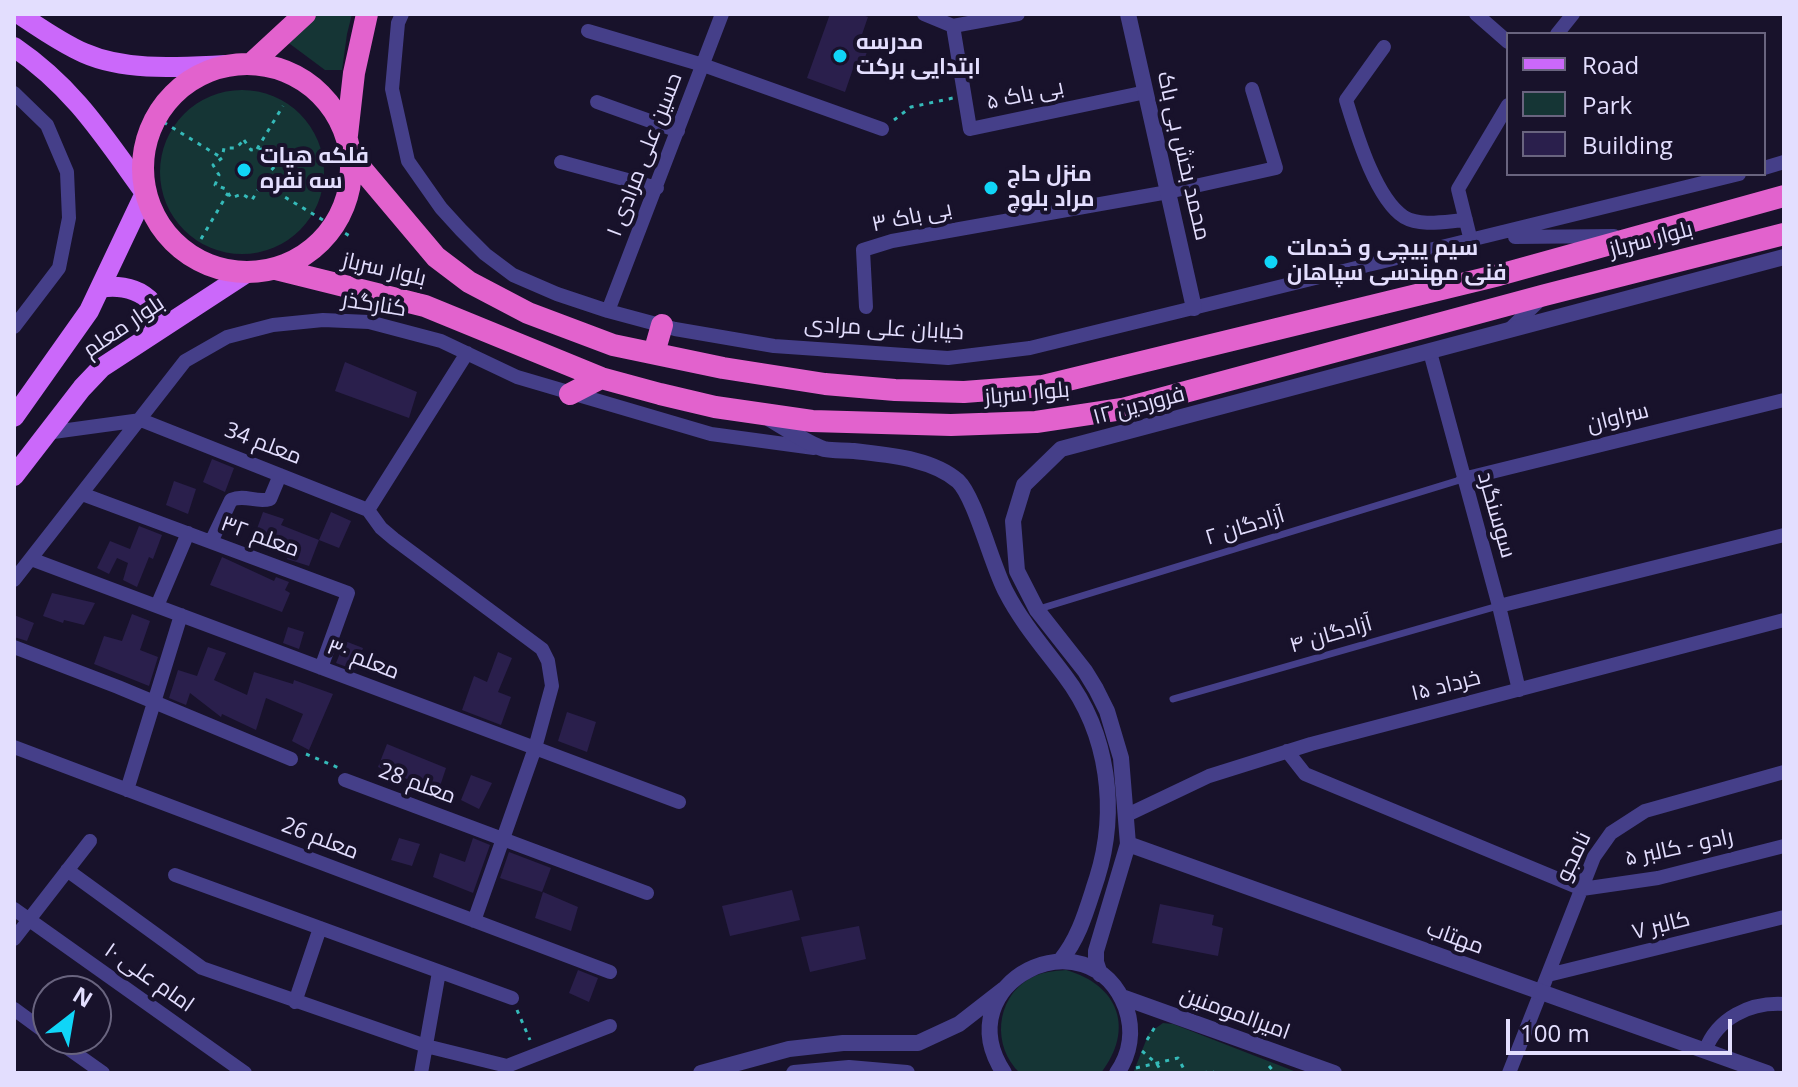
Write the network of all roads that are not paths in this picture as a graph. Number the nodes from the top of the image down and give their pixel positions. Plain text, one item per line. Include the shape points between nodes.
1 (19, 14) edge
2 (305, 14) edge
3 (367, 14) edge
4 (402, 14) edge
5 (722, 14) edge
6 (924, 14) edge
7 (1018, 14) edge
8 (1128, 14) edge
9 (1476, 14) edge
10 (1573, 14) edge
11 (953, 26) junction
12 (588, 31) dead end
13 (1559, 32) edge
14 (1506, 40) edge
15 (14, 47) edge
16 (1384, 47) dead end
17 (252, 63) junction
18 (227, 65) junction
19 (703, 65) junction
20 (1252, 89) dead end
21 (1146, 92) junction
22 (14, 93) edge
23 (597, 102) dead end
24 (1506, 108) edge
25 (882, 129) road end
26 (678, 131) junction
27 (348, 146) junction
28 (561, 162) dead end
29 (1731, 176) edge
30 (657, 188) junction
31 (1168, 192) junction
32 (145, 193) junction
33 (1784, 196) edge
34 (1732, 211) junction
35 (1466, 220) junction
36 (1699, 220) junction
37 (1784, 234) edge
38 (1643, 236) junction
39 (1491, 237) junction
40 (1471, 241) junction
41 (1744, 243) junction
42 (1706, 253) junction
43 (1784, 257) edge
44 (276, 269) junction
45 (248, 272) junction
46 (101, 288) junction
47 (1545, 295) junction
48 (866, 307) dead end
49 (1194, 308) junction
50 (608, 311) junction
51 (662, 325) junction
52 (14, 327) edge
53 (1511, 328) junction
54 (153, 333) junction
55 (1430, 352) junction
56 (467, 353) junction
57 (654, 353) junction
58 (601, 378) junction
59 (570, 394) junction
60 (1784, 400) edge
61 (758, 413) junction
62 (14, 417) edge
63 (141, 420) junction
64 (46, 433) junction
65 (824, 449) junction
66 (280, 475) junction
67 (14, 476) edge
68 (1463, 479) junction
69 (82, 494) junction
70 (368, 510) junction
71 (188, 533) junction
72 (1784, 535) edge
73 (211, 542) junction
74 (31, 559) junction
75 (14, 580) edge
76 (157, 606) junction
77 (1499, 606) junction
78 (1037, 610) junction
79 (181, 615) junction
80 (1784, 620) edge
81 (14, 647) edge
82 (321, 668) junction
83 (1519, 690) junction
84 (1173, 699) dead end
85 (155, 702) junction
86 (14, 747) edge
87 (535, 748) junction
88 (1287, 751) junction
89 (291, 759) road end
90 (1784, 772) edge
91 (345, 780) road end
92 (127, 790) junction
93 (679, 802) dead end
94 (1109, 813) junction
95 (1127, 815) junction
96 (503, 839) junction
97 (90, 841) dead end
98 (1128, 844) junction
99 (1784, 846) edge
100 (67, 870) junction
101 (175, 875) dead end
102 (1582, 889) junction
103 (647, 893) dead end
104 (14, 909) edge
105 (1784, 917) edge
106 (28, 920) junction
107 (474, 921) junction
108 (320, 928) junction
109 (14, 939) edge
110 (1060, 961) junction
111 (439, 972) junction
112 (610, 972) dead end
113 (1100, 974) junction
114 (1548, 975) junction
115 (1004, 989) junction
116 (1542, 993) junction
117 (1122, 997) junction
118 (512, 998) road end
119 (295, 1002) junction
120 (1784, 1004) edge
121 (14, 1009) edge
122 (32, 1022) edge
123 (610, 1026) dead end
124 (426, 1046) junction
125 (1705, 1051) junction
126 (78, 1055) edge
127 (1126, 1071) edge
128 (103, 1073) edge
129 (245, 1073) edge
130 (421, 1073) edge
131 (701, 1073) edge
132 (794, 1073) edge
133 (907, 1073) edge
134 (1004, 1073) edge
135 (1334, 1073) edge
136 (1509, 1073) edge
137 (1767, 1073) edge

1 - 18 main road via 65,43 109,61
2 - 17 highway
3 - 27 highway via 354,73
4 - 50 street, خیابان علی مرادی via 392,89 408,161 441,208 513,275
5 - 19 street, حسین علی مرادی ۱
6 - 11 street
7 - 11 street
8 - 21 street, محمد بخش بی باک
9 - 14 street
10 - 13 street
11 - 21 street, بی باک ۵ via 970,129
12 - 19 street
15 - 32 main road via 77,100
16 - 35 street via 1346,100 1366,163 1404,217 1426,223
17 - 18 highway
17 - 27 highway, بلوار سرباز via 289,73 320,93 336,113
18 - 32 highway via 200,74 177,90 155,117 142,165
19 - 25 street
19 - 26 street, حسین علی مرادی ۱
20 - 31 street via 1276,168
21 - 31 street, محمد بخش بی باک
22 - 52 street via 47,125 67,172 69,218 59,268
23 - 26 street
24 - 35 street via 1458,189
26 - 30 street, حسین علی مرادی ۱
27 - 44 highway via 349,192 339,218 301,258
27 - 57 highway, بلوار سرباز via 415,234 469,282 528,313 613,345
28 - 30 street
29 - 39 street, خیابان علی مرادی
30 - 50 street, حسین علی مرادی ۱
31 - 48 street, بی باک ۳ via 863,250
31 - 49 street, محمد بخش بی باک
32 - 45 highway via 155,219 183,250 220,269
32 - 46 main road, بلوار معلم
33 - 34 highway, بلوار سرباز
34 - 36 highway, بلوار سرباز
34 - 41 highway via 1730,230
35 - 40 street
36 - 38 highway, بلوار سرباز
36 - 42 highway via 1713,237
37 - 41 highway, بلوار سرباز
38 - 39 street
38 - 57 highway, بلوار سرباز via 1043,386 964,392 825,384
39 - 40 street, خیابان علی مرادی
40 - 49 street, خیابان علی مرادی
41 - 42 highway, بلوار سرباز
42 - 47 highway, بلوار سرباز
43 - 53 street, ۱۲ فروردین
44 - 45 highway
44 - 58 highway, بلوار سرباز via 425,306
45 - 54 main road, بلوار معلم
46 - 54 main road via 128,286 140,292 156,312
46 - 62 main road, بلوار معلم
47 - 53 street
47 - 61 highway, بلوار سرباز via 1137,405 1036,422 812,421
49 - 51 street, خیابان علی مرادی via 1030,348 948,358 774,346
50 - 51 street, خیابان علی مرادی
51 - 57 highway
53 - 55 street, ۱۲ فروردین
54 - 64 main road, بلوار معلم via 101,368
55 - 68 street, سوسنگرد
55 - 78 street, ۱۲ فروردین via 1061,449 1024,485 1013,521 1017,571
56 - 59 street, کنارگذر
56 - 63 street, کنارگذر via 369,322 273,325 227,337 185,361
56 - 70 street
58 - 59 highway
58 - 61 highway, بلوار سرباز
59 - 65 street, کنارگذر via 711,434
60 - 68 street, سراوان
61 - 65 street
63 - 64 street
63 - 66 street, معلم 34
63 - 69 street, کنارگذر
64 - 67 main road, بلوار معلم
65 - 94 street via 926,464 959,482 969,495 1006,591 1034,638 1067,678 1096,732
66 - 70 street, معلم 34
66 - 73 street via 270,499 231,500
68 - 77 street, سوسنگرد
68 - 78 lane, آزادگان ۲
69 - 71 street, معلم ۳۲
69 - 74 street, کنارگذر
70 - 87 street via 394,539 542,649 552,686
71 - 73 street, معلم ۳۲
71 - 76 street
72 - 77 street
73 - 82 street, معلم ۳۲ via 348,593
74 - 75 street, کنارگذر
74 - 76 street, معلم ۳۰
76 - 79 street, معلم ۳۰
77 - 83 street, سوسنگرد
77 - 84 lane, آزادگان ۴
78 - 95 street, ۱۲ فروردین via 1085,671 1107,711 1121,758
79 - 82 street, معلم ۳۰
79 - 85 street
80 - 83 street, ۱۵ خرداد
81 - 85 street
82 - 87 street, معلم ۳۰
83 - 88 street, ۱۵ خرداد
85 - 89 street
85 - 92 street
86 - 92 street, معلم 26
87 - 93 street, معلم ۳۰
87 - 96 street
88 - 95 street, ۱۵ خرداد via 1209,776
88 - 102 street via 1305,774
90 - 102 street, نامجو via 1645,811 1611,833 1594,857
91 - 96 street, معلم 28
92 - 107 street, معلم 26
94 - 95 street
94 - 110 street via 1107,847 1082,923
95 - 98 street, ۱۲ فروردین
96 - 103 street, معلم 28
96 - 107 street
97 - 100 street
98 - 113 street, ۱۲ فروردین via 1096,951
98 - 116 street, مهتاب
99 - 102 street, رادو - کالبر ۵ via 1658,878
100 - 106 street
100 - 119 street via 202,968
101 - 108 street
102 - 114 street, نامجو
104 - 106 street, امام علی ۱۰
105 - 114 street, کالبر ۷
106 - 109 street
106 - 129 street, امام علی ۱۰
107 - 112 street, معلم 26
108 - 111 street
108 - 119 street
110 - 113 street
110 - 115 street via 1038,964
111 - 118 street
111 - 124 street
113 - 117 street
114 - 116 street, نامجو
115 - 131 street via 959,1024 918,1043 789,1049
115 - 134 street via 990,1030
116 - 125 street, مهتاب
116 - 136 street, نامجو
117 - 127 street via 1130,1018
117 - 135 street, امیرالمومنین
119 - 124 street
120 - 125 street via 1751,1009 1723,1021
121 - 122 street
123 - 124 street via 507,1066
124 - 130 street
125 - 137 street, مهتاب
126 - 128 street
132 - 133 street via 849,1068

